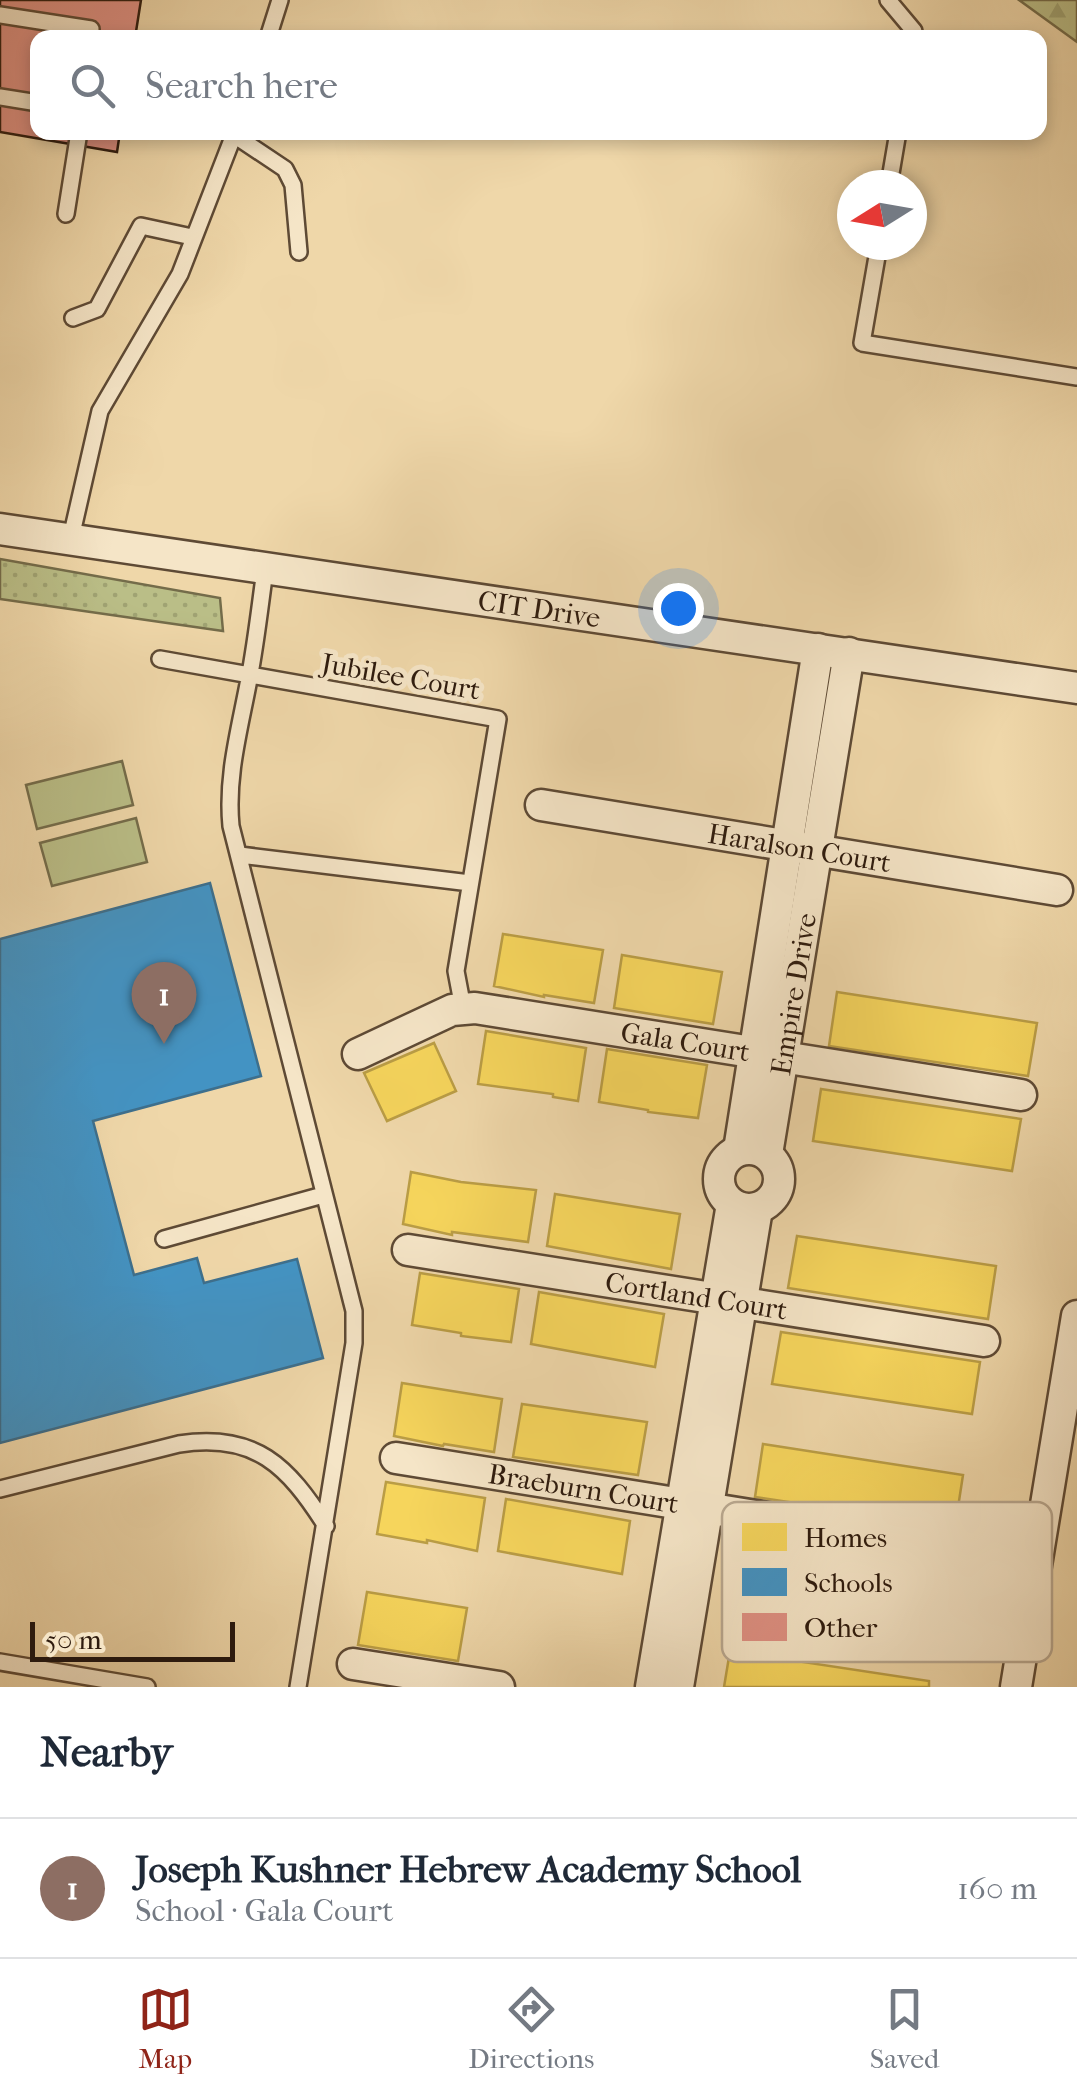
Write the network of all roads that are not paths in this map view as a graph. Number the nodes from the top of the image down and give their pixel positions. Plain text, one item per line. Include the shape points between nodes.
1 (280, 0) edge
2 (888, 0) edge
3 (0, 15) edge
4 (91, 30) edge
5 (271, 30) edge
6 (914, 30) edge
7 (0, 96) edge
8 (30, 102) edge
9 (78, 140) edge
10 (232, 140) edge
11 (243, 140) edge
12 (897, 140) edge
13 (892, 170) edge
14 (66, 214) dead end
15 (192, 237) junction
16 (299, 252) dead end
17 (876, 260) edge
18 (72, 318) dead end
19 (1077, 377) edge
20 (0, 529) edge
21 (70, 542) junction
22 (265, 570) junction
23 (818, 649) junction
24 (848, 653) junction
25 (160, 659) dead end
26 (250, 675) junction
27 (1077, 688) edge
28 (540, 805) dead end
29 (787, 847) junction
30 (817, 852) junction
31 (240, 855) junction
32 (470, 883) junction
33 (1057, 890) dead end
34 (463, 1008) junction
35 (358, 1054) dead end
36 (768, 1056) junction
37 (1021, 1095) dead end
38 (753, 1152) junction
39 (323, 1195) junction
40 (744, 1206) junction
41 (164, 1239) dead end
42 (408, 1250) dead end
43 (729, 1299) junction
44 (1077, 1316) edge
45 (984, 1341) dead end
46 (1072, 1374) edge
47 (396, 1458) dead end
48 (0, 1489) edge
49 (1049, 1502) edge
50 (695, 1506) junction
51 (722, 1510) edge
52 (326, 1526) junction
53 (0, 1662) edge
54 (1020, 1662) edge
55 (353, 1664) dead end
56 (147, 1687) edge
57 (298, 1687) edge
58 (499, 1687) edge
59 (651, 1687) edge
60 (678, 1687) edge
61 (1016, 1687) edge

1 - 5 lane
2 - 6 lane
3 - 4 lane
7 - 8 lane
9 - 14 lane
10 - 15 lane
11 - 16 lane via 284,170 293,186
12 - 13 lane
15 - 18 lane via 142,226 97,309
15 - 21 lane via 180,274 100,411
17 - 19 lane via 862,343
20 - 21 street, CIT Drive
21 - 22 street, CIT Drive
22 - 23 street, CIT Drive
22 - 26 lane
23 - 24 street, CIT Drive
23 - 29 street, Empire Drive
24 - 27 street, CIT Drive
24 - 30 street, Empire Drive
25 - 26 lane, Jubilee Court
26 - 31 lane via 228,799
26 - 32 lane, Jubilee Court via 498,719
28 - 29 street, Haralson Court
29 - 30 street, Haralson Court
29 - 36 street, Empire Drive
30 - 33 street, Haralson Court
30 - 36 street, Empire Drive
31 - 32 lane
31 - 39 lane
32 - 34 lane, Jubilee Court via 456,971
34 - 35 street
34 - 36 street, Gala Court
36 - 37 street, Gala Court
36 - 38 street, Empire Drive
38 - 40 street, Empire Drive via 724,1162 720,1172 722,1192
38 - 40 street, Empire Drive via 779,1170 780,1180 774,1198
39 - 41 lane
39 - 52 lane via 354,1311
40 - 43 street, Empire Drive
42 - 43 street, Cortland Court
43 - 45 street, Cortland Court
43 - 50 street, Empire Drive
44 - 46 street
46 - 49 street
47 - 50 street, Braeburn Court
48 - 52 lane via 180,1444 232,1442 286,1471
50 - 51 street, Braeburn Court
50 - 59 street, Empire Drive
50 - 60 street, Empire Drive
52 - 57 lane
53 - 56 lane
54 - 61 street
55 - 58 street

